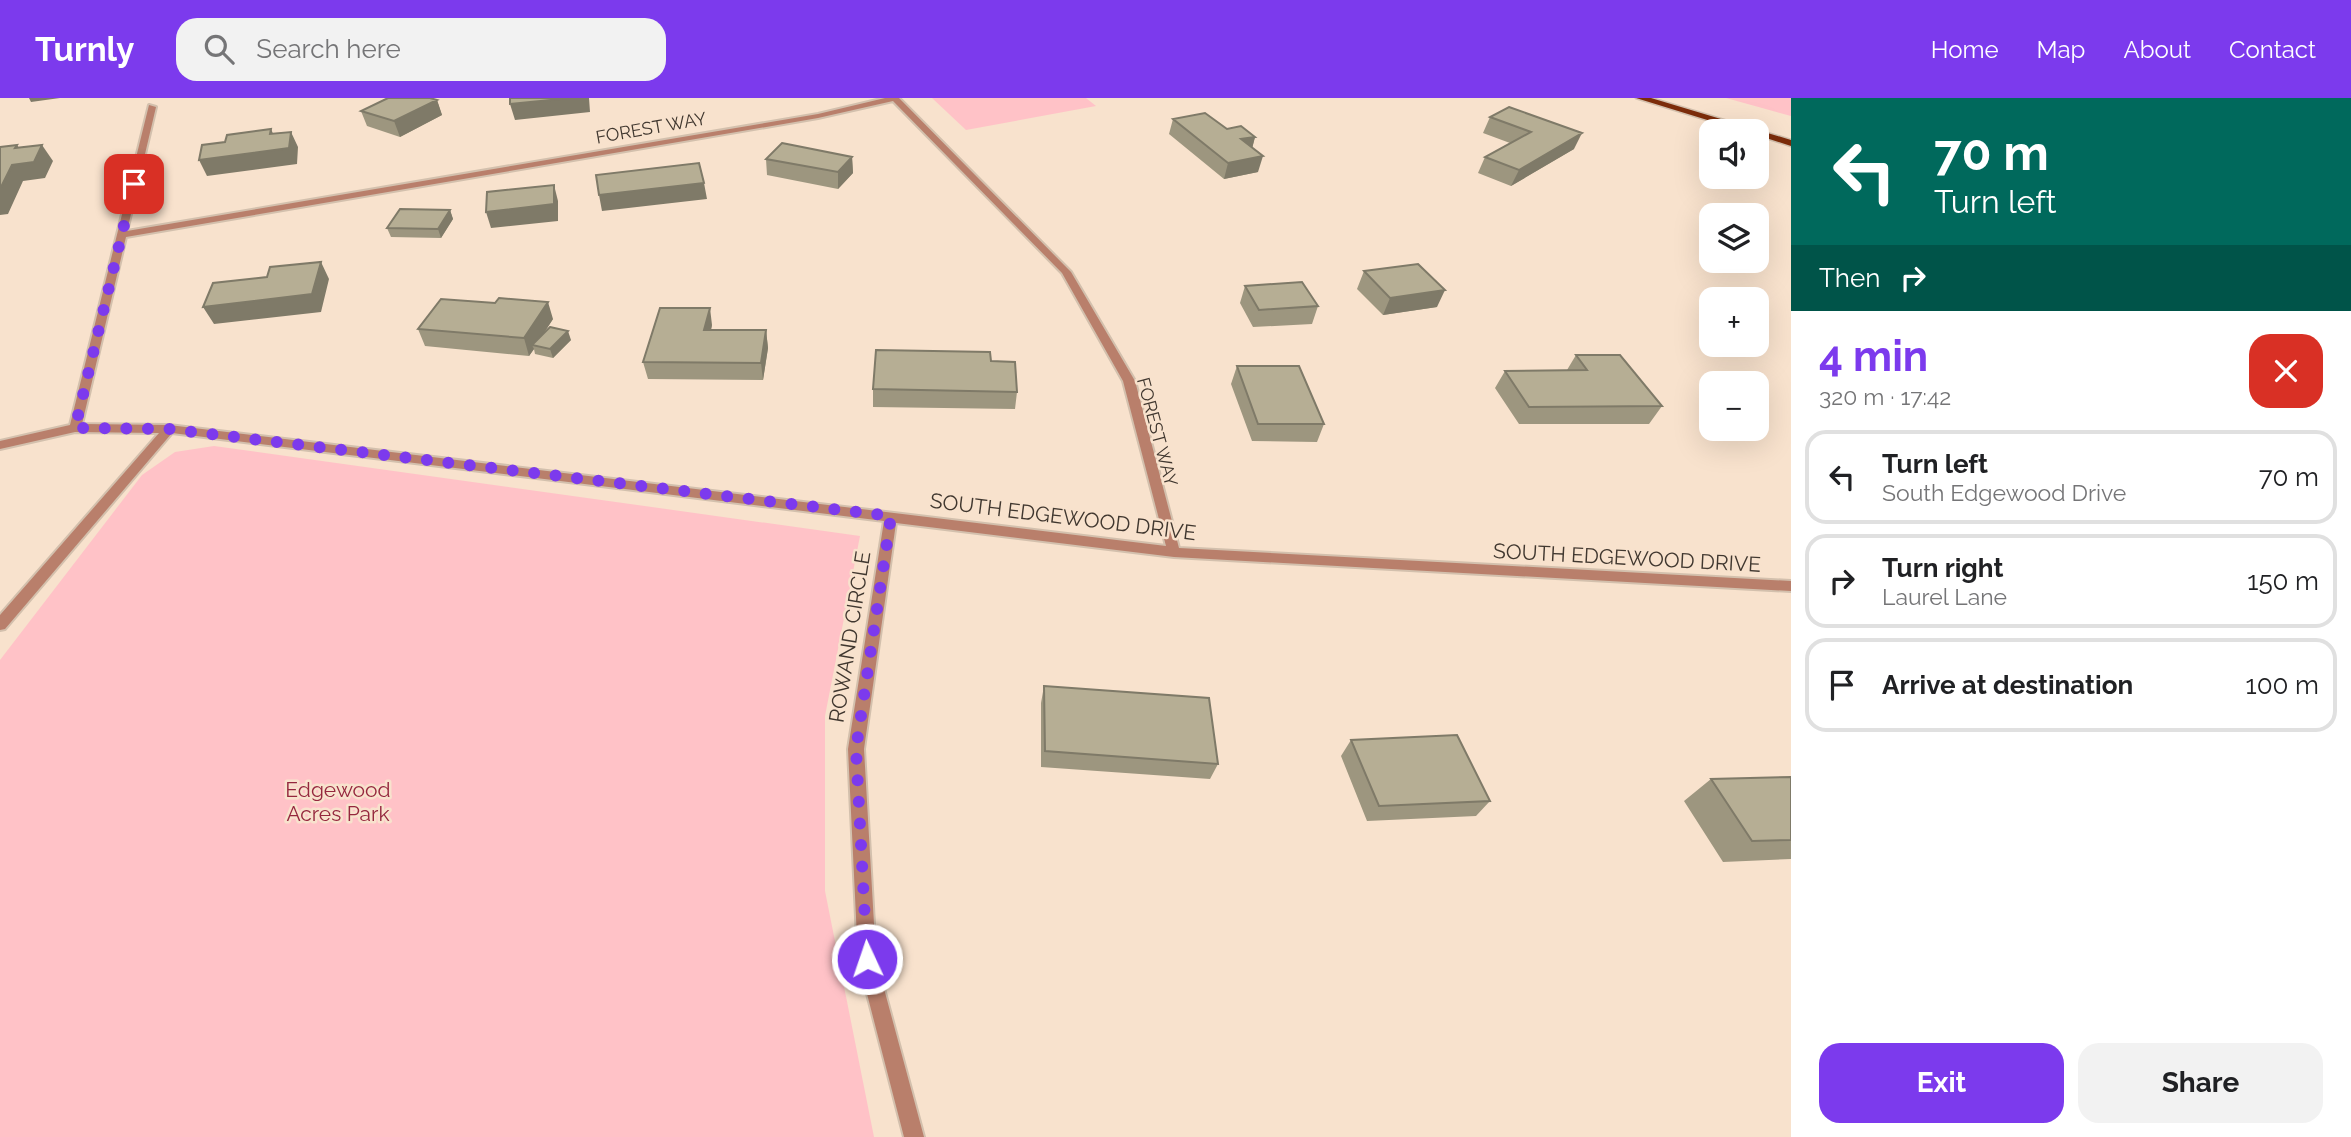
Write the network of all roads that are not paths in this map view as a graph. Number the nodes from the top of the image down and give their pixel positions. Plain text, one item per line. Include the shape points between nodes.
1 (1641, 98) edge
2 (152, 107) dead end
3 (1711, 119) edge
4 (1769, 136) edge
5 (1791, 143) edge
6 (121, 235) junction
7 (75, 428) junction
8 (169, 429) junction
9 (0, 445) edge
10 (891, 516) junction
11 (1174, 552) junction
12 (1791, 586) edge
13 (0, 625) edge
14 (914, 1137) edge

1 - 3 main road
2 - 6 street
4 - 5 main road
6 - 7 street
6 - 11 street, FOREST WAY via 818,116 895,98 1066,272 1129,381
7 - 8 street, SOUTH EDGEWOOD DRIVE
7 - 9 street, SOUTH EDGEWOOD DRIVE
8 - 10 street, SOUTH EDGEWOOD DRIVE
8 - 13 street
10 - 11 street, SOUTH EDGEWOOD DRIVE
10 - 14 street, ROWAND CIRCLE via 856,749 867,959
11 - 12 street, SOUTH EDGEWOOD DRIVE

